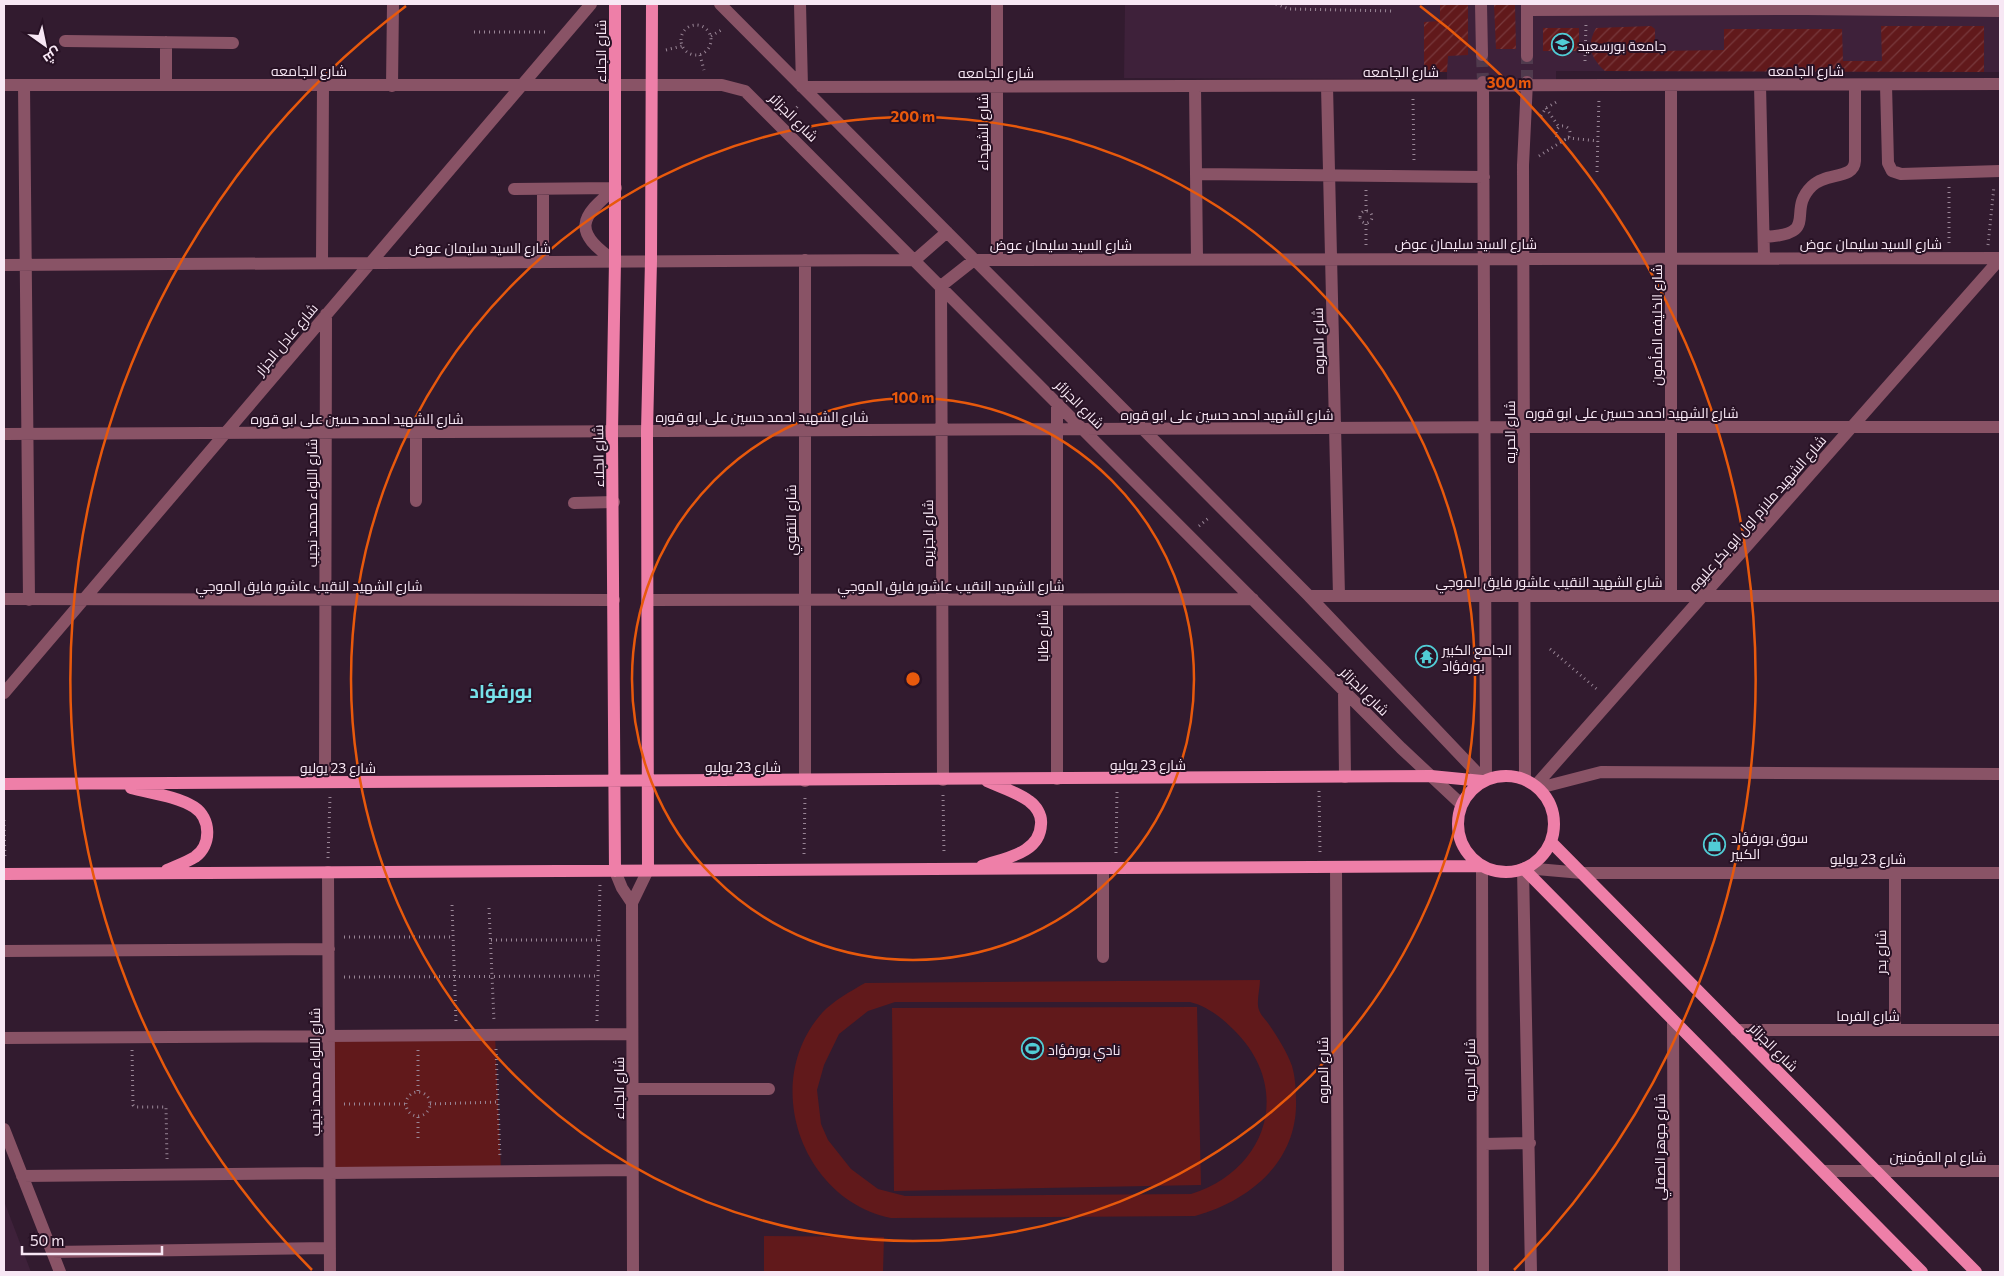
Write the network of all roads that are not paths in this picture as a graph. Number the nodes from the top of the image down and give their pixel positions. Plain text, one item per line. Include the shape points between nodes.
1 (393, 4) edge
2 (591, 4) edge
3 (615, 4) edge
4 (652, 4) edge
5 (720, 4) edge
6 (800, 4) edge
7 (998, 4) edge
8 (1481, 4) edge
9 (1527, 7) edge
10 (1685, 7) edge
11 (2000, 11) edge
12 (66, 41) dead end
13 (166, 42) junction
14 (233, 43) dead end
15 (1482, 56) tunnel mouth
16 (1527, 56) tunnel mouth
17 (1483, 84) junction
18 (1527, 84) junction
19 (1886, 84) junction
20 (2000, 84) edge
21 (4, 85) edge
22 (24, 85) junction
23 (166, 85) junction
24 (1671, 85) junction
25 (1760, 85) junction
26 (1855, 85) junction
27 (323, 86) junction
28 (392, 86) junction
29 (521, 86) junction
30 (615, 86) junction
31 (652, 86) junction
32 (1195, 86) junction
33 (1327, 86) junction
34 (997, 87) junction
35 (806, 91) junction
36 (1998, 171) edge
37 (1196, 174) junction
38 (1329, 175) junction
39 (1484, 177) junction
40 (616, 188) junction
41 (514, 189) dead end
42 (543, 189) junction
43 (947, 232) junction
44 (1764, 237) junction
45 (1671, 257) junction
46 (1764, 257) junction
47 (1331, 258) junction
48 (1485, 258) junction
49 (1523, 258) junction
50 (1197, 259) junction
51 (2000, 259) edge
52 (805, 260) junction
53 (915, 260) junction
54 (974, 260) junction
55 (997, 260) junction
56 (543, 261) junction
57 (615, 261) junction
58 (651, 261) junction
59 (322, 263) junction
60 (370, 263) junction
61 (26, 264) junction
62 (4, 265) edge
63 (941, 286) junction
64 (326, 314) junction
65 (1057, 402) junction
66 (1524, 426) junction
67 (1485, 427) junction
68 (1671, 427) junction
69 (1852, 427) junction
70 (2000, 427) edge
71 (1335, 428) junction
72 (942, 430) junction
73 (1057, 430) junction
74 (1085, 430) junction
75 (1143, 430) junction
76 (647, 431) junction
77 (805, 431) junction
78 (612, 432) junction
79 (225, 433) junction
80 (326, 433) junction
81 (416, 433) junction
82 (4, 434) edge
83 (27, 434) junction
84 (416, 501) dead end
85 (614, 502) junction
86 (574, 503) dead end
87 (1309, 596) junction
88 (1339, 596) junction
89 (1485, 596) junction
90 (1524, 596) junction
91 (1671, 596) junction
92 (1703, 596) junction
93 (2000, 596) edge
94 (1253, 599) junction
95 (4, 600) edge
96 (29, 600) junction
97 (83, 600) junction
98 (326, 600) junction
99 (614, 600) junction
100 (649, 600) junction
101 (805, 600) junction
102 (942, 600) junction
103 (1057, 600) junction
104 (1344, 692) junction
105 (4, 693) edge
106 (2000, 774) edge
107 (1431, 776) junction
108 (1345, 777) junction
109 (1057, 779) junction
110 (943, 780) junction
111 (983, 780) junction
112 (1484, 780) junction
113 (615, 781) junction
114 (648, 781) junction
115 (805, 781) junction
116 (328, 782) junction
117 (4, 784) edge
118 (117, 784) junction
119 (1533, 784) junction
120 (1461, 804) junction
121 (1551, 842) junction
122 (1482, 866) junction
123 (1336, 867) junction
124 (1103, 869) junction
125 (1524, 869) junction
126 (648, 870) junction
127 (970, 870) junction
128 (615, 871) junction
129 (163, 872) junction
130 (328, 872) junction
131 (1582, 873) junction
132 (2000, 873) edge
133 (4, 874) edge
134 (1895, 874) junction
135 (632, 903) junction
136 (329, 943) junction
137 (4, 951) edge
138 (1103, 957) dead end
139 (1673, 1022) junction
140 (1736, 1030) junction
141 (1895, 1030) junction
142 (2000, 1030) edge
143 (632, 1034) junction
144 (329, 1036) junction
145 (4, 1038) edge
146 (633, 1089) junction
147 (769, 1089) dead end
148 (4, 1129) edge
149 (1484, 1144) junction
150 (1530, 1144) junction
151 (633, 1170) junction
152 (1824, 1171) junction
153 (1875, 1171) junction
154 (2000, 1171) edge
155 (330, 1173) junction
156 (22, 1176) junction
157 (330, 1248) junction
158 (52, 1252) junction
159 (60, 1272) edge
160 (330, 1272) edge
161 (633, 1272) edge
162 (1338, 1272) edge
163 (1483, 1272) edge
164 (1531, 1272) edge
165 (1674, 1272) edge
166 (1922, 1272) edge
167 (1976, 1272) edge

1 - 28 street
2 - 29 street, شارع عادل الجزار
3 - 30 main road, شارع الجلاء
4 - 31 main road, شارع الجلاء
5 - 35 street, شارع الجزائر
6 - 35 street
7 - 34 street, شارع الشهداء
8 - 15 street
9 - 10 street via 1586,10
9 - 16 street
10 - 11 street
12 - 13 street
13 - 14 street
13 - 23 street
17 - 18 street, شارع الجامعه
17 - 33 street, شارع الجامعه
17 - 39 street, شارع الحريه
18 - 24 street, شارع الجامعه
18 - 49 street, شارع الحريه
19 - 20 street, شارع الجامعه
19 - 26 street, شارع الجامعه
19 - 36 street via 1889,167 1896,174
21 - 22 street, شارع الجامعه
22 - 23 street, شارع الجامعه
22 - 61 street
23 - 27 street, شارع الجامعه
24 - 25 street, شارع الجامعه
24 - 45 street, شارع الخليفه المأمون
25 - 26 street, شارع الجامعه
25 - 44 street
26 - 44 street via 1853,169 1843,175 1825,177 1810,187 1802,203 1798,226 1791,233
27 - 28 street, شارع الجامعه
27 - 59 street
28 - 29 street, شارع الجامعه
29 - 30 street, شارع الجامعه
29 - 60 street, شارع عادل الجزار
30 - 31 street, شارع الجزائر
30 - 40 main road, شارع الجلاء
31 - 53 street, شارع الجزائر via 730,85 752,96
31 - 58 main road, شارع الجلاء
32 - 33 street, شارع الجامعه
32 - 34 street, شارع الجامعه
32 - 37 street
33 - 38 street, شارع المروه
34 - 35 street, شارع الجامعه
34 - 55 street, شارع الشهداء
35 - 43 street, شارع الجزائر
37 - 38 street
37 - 50 street
38 - 39 street
38 - 47 street, شارع المروه
39 - 48 street, شارع الحريه
40 - 42 street
40 - 57 main road, شارع الجلاء
40 - 57 street via 589,212 585,226 589,239
41 - 42 street
42 - 56 street
43 - 53 street
43 - 54 street, شارع الجزائر
44 - 46 street
45 - 46 street, شارع السيد سليمان عوض
45 - 49 street, شارع السيد سليمان عوض
45 - 68 street, شارع الخليفه المأمون
46 - 51 street, شارع السيد سليمان عوض
47 - 48 street, شارع السيد سليمان عوض
47 - 50 street, شارع السيد سليمان عوض
47 - 71 street, شارع المروه
48 - 49 street, شارع السيد سليمان عوض
48 - 67 street, شارع الحريه
49 - 66 street, شارع الحريه
50 - 55 street, شارع السيد سليمان عوض
51 - 69 street, شارع الشهيد ملازم اول ابو بكر عليوه
52 - 53 street, شارع السيد سليمان عوض
52 - 58 street, شارع السيد سليمان عوض
52 - 77 street, شارع التقوي
53 - 63 street, شارع الجزائر
54 - 55 street, شارع السيد سليمان عوض
54 - 63 street, شارع السيد سليمان عوض
54 - 75 street, شارع الجزائر
56 - 57 street, شارع السيد سليمان عوض
56 - 60 street, شارع السيد سليمان عوض
57 - 58 street, شارع السيد سليمان عوض
57 - 78 main road, شارع الجلاء
58 - 76 main road, شارع الجلاء
59 - 60 street, شارع السيد سليمان عوض
59 - 61 street, شارع السيد سليمان عوض
60 - 64 street, شارع عادل الجزار
61 - 62 street, شارع السيد سليمان عوض
61 - 83 street
63 - 65 street, شارع الجزائر
63 - 72 street, شارع الجزيره
64 - 79 street, شارع عادل الجزار
64 - 80 street, شارع اللواء محمد نجيب
65 - 73 street, شارع طابا
65 - 74 street, شارع الجزائر
66 - 67 street, شارع الشهيد احمد حسين على ابو قوره
66 - 68 street, شارع الشهيد احمد حسين على ابو قوره
66 - 90 street, شارع الحريه
67 - 71 street, شارع الشهيد احمد حسين على ابو قوره
67 - 89 street, شارع الحريه
68 - 69 street, شارع الشهيد احمد حسين على ابو قوره
68 - 91 street, شارع الخليفه المأمون
69 - 70 street, شارع الشهيد احمد حسين على ابو قوره
69 - 92 street, شارع الشهيد ملازم اول ابو بكر عليوه
71 - 75 street, شارع الشهيد احمد حسين على ابو قوره
71 - 88 street, شارع المروه
72 - 73 street, شارع الشهيد احمد حسين على ابو قوره
72 - 77 street, شارع الشهيد احمد حسين على ابو قوره
72 - 102 street, شارع الجزيره
73 - 74 street, شارع الشهيد احمد حسين على ابو قوره
73 - 103 street, شارع طابا
74 - 75 street, شارع الشهيد احمد حسين على ابو قوره
74 - 94 street, شارع الجزائر
75 - 87 street, شارع الجزائر
76 - 77 street, شارع الشهيد احمد حسين على ابو قوره
76 - 78 street, شارع الشهيد احمد حسين على ابو قوره
76 - 100 main road, شارع الجلاء
77 - 101 street, شارع التقوي
78 - 81 street, شارع الشهيد احمد حسين على ابو قوره
78 - 85 main road, شارع الجلاء
79 - 80 street, شارع الشهيد احمد حسين على ابو قوره
79 - 83 street, شارع الشهيد احمد حسين على ابو قوره
79 - 97 street, شارع عادل الجزار
80 - 81 street, شارع الشهيد احمد حسين على ابو قوره
80 - 98 street, شارع اللواء محمد نجيب
81 - 84 street
82 - 83 street, شارع الشهيد احمد حسين على ابو قوره
83 - 96 street
85 - 86 street
85 - 99 main road, شارع الجلاء
87 - 88 street, شارع الشهيد النقيب عاشور فايق الموجي
87 - 112 street, شارع الجزائر
88 - 89 street, شارع الشهيد النقيب عاشور فايق الموجي
89 - 90 street, شارع الشهيد النقيب عاشور فايق الموجي
89 - 112 street, شارع الحريه
90 - 91 street, شارع الشهيد النقيب عاشور فايق الموجي
90 - 119 street, شارع الحريه
91 - 92 street, شارع الشهيد النقيب عاشور فايق الموجي
92 - 93 street, شارع الشهيد النقيب عاشور فايق الموجي
92 - 119 street, شارع الشهيد ملازم اول ابو بكر عليوه
94 - 103 street, شارع الشهيد النقيب عاشور فايق الموجي
94 - 104 street, شارع الجزائر
95 - 96 street, شارع الشهيد النقيب عاشور فايق الموجي
96 - 97 street, شارع الشهيد النقيب عاشور فايق الموجي
97 - 98 street, شارع الشهيد النقيب عاشور فايق الموجي
97 - 105 street, شارع عادل الجزار
98 - 99 street, شارع الشهيد النقيب عاشور فايق الموجي
98 - 116 street, شارع اللواء محمد نجيب
99 - 113 main road, شارع الجلاء
100 - 101 street, شارع الشهيد النقيب عاشور فايق الموجي
100 - 114 main road, شارع الجلاء
101 - 102 street, شارع الشهيد النقيب عاشور فايق الموجي
101 - 115 street, شارع التقوي
102 - 103 street, شارع الشهيد النقيب عاشور فايق الموجي
102 - 110 street, شارع الجزيره
103 - 109 street, شارع طابا
104 - 107 street, شارع الجزائر
104 - 108 street
106 - 119 street via 1601,772
107 - 108 main road, شارع 23 يوليو
107 - 112 main road, شارع 23 يوليو
107 - 120 street, شارع الجزائر
108 - 109 main road, شارع 23 يوليو
109 - 111 main road, شارع 23 يوليو
110 - 111 main road, شارع 23 يوليو
110 - 115 main road, شارع 23 يوليو
111 - 127 main road via 1027,799 1034,805 1042,822 1037,840 1023,852
112 - 119 main road via 1506,775
112 - 120 main road
113 - 114 main road, شارع 23 يوليو
113 - 116 main road, شارع 23 يوليو
113 - 128 main road, شارع الجلاء
114 - 115 main road, شارع 23 يوليو
114 - 126 main road, شارع الجلاء
116 - 118 main road, شارع 23 يوليو
117 - 118 main road, شارع 23 يوليو
118 - 129 main road via 187,804 202,814 206,822 206,841 202,850
119 - 121 main road via 1552,808
120 - 122 main road via 1457,827 1459,839 1471,859
121 - 125 main road via 1541,858
121 - 131 main road, شارع الجزائر
122 - 123 main road
122 - 125 main road via 1495,871
122 - 149 street, شارع الحريه
123 - 124 main road
123 - 162 street, شارع المروه
124 - 127 main road
124 - 138 street
125 - 131 street, شارع 23 يوليو
125 - 139 main road
125 - 150 street
126 - 127 main road
126 - 128 main road
126 - 135 street, شارع الجلاء
128 - 130 main road
128 - 135 street, شارع الجلاء
129 - 130 main road
129 - 133 main road
130 - 136 street, شارع اللواء محمد نجيب
131 - 134 street, شارع 23 يوليو
131 - 140 main road, شارع الجزائر
132 - 134 street, شارع 23 يوليو
134 - 141 street, شارع بدر
135 - 143 street, شارع الجلاء
136 - 137 street
136 - 144 street, شارع اللواء محمد نجيب
139 - 152 main road
139 - 165 street, شارع جوهر الصقلي
140 - 141 street, شارع الفرما
140 - 153 main road, شارع الجزائر
141 - 142 street, شارع الفرما
143 - 144 street
143 - 146 street, شارع الجلاء
144 - 145 street
144 - 155 street, شارع اللواء محمد نجيب
146 - 147 street
146 - 151 street, شارع الجلاء
148 - 156 street
149 - 150 street
149 - 163 street, شارع الحريه
150 - 164 street
151 - 155 street
151 - 161 street, شارع الجلاء
152 - 153 street, شارع ام المؤمنين
152 - 166 main road
153 - 154 street, شارع ام المؤمنين
153 - 167 main road, شارع الجزائر
155 - 156 street
155 - 157 street, شارع اللواء محمد نجيب
156 - 158 street
157 - 158 street
157 - 160 street, شارع اللواء محمد نجيب
158 - 159 street

